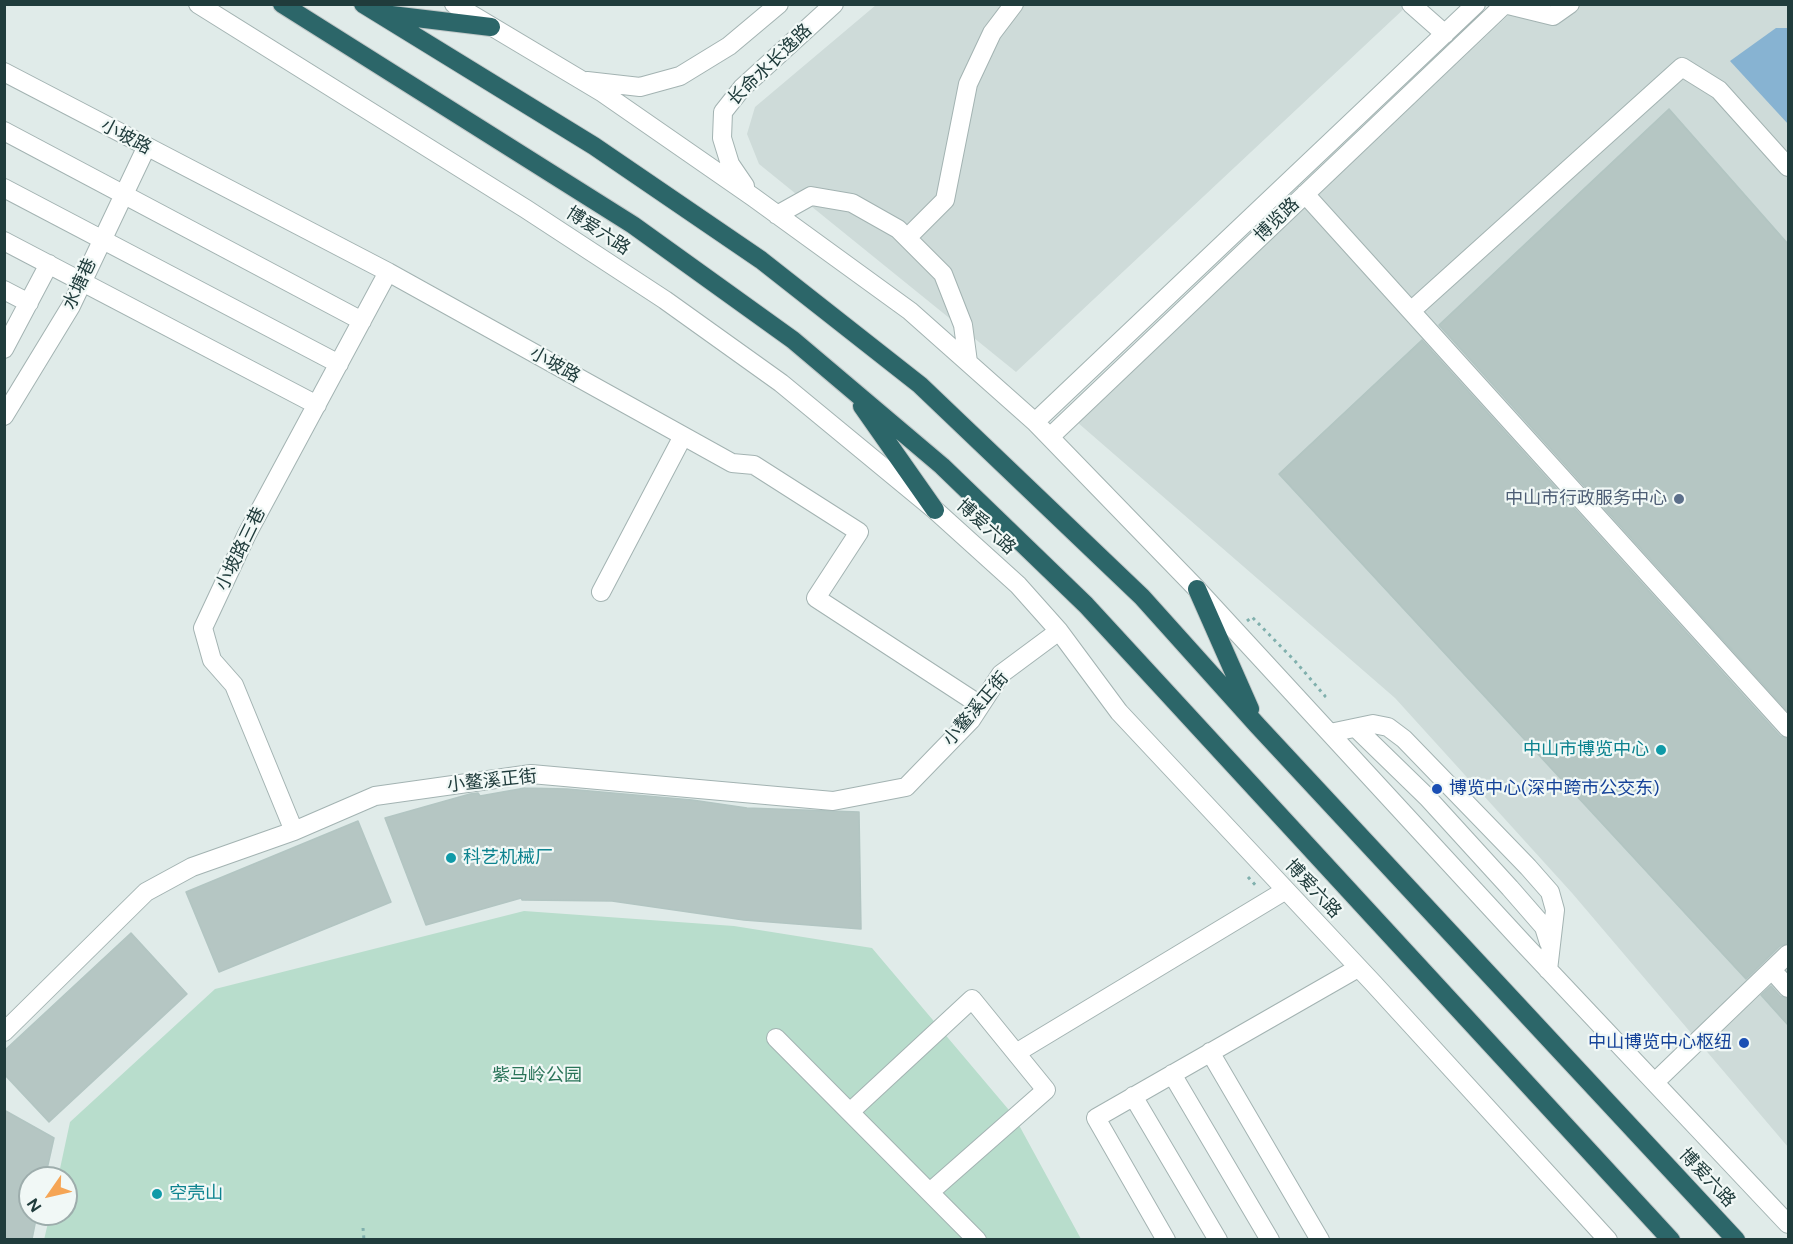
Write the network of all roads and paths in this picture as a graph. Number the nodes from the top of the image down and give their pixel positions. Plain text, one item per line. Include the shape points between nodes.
1 (198, 4) edge
2 (282, 4) edge
3 (454, 4) edge
4 (779, 4) edge
5 (834, 4) edge
6 (1014, 4) edge
7 (1476, 4) edge
8 (1570, 4) edge
9 (1504, 5) edge
10 (1421, 7) edge
11 (370, 9) edge
12 (491, 27) junction
13 (1445, 34) junction
14 (4, 72) edge
15 (580, 80) junction
16 (4, 131) edge
17 (146, 148) junction
18 (1788, 167) edge
19 (4, 188) edge
20 (123, 194) junction
21 (1305, 194) junction
22 (753, 197) junction
23 (777, 215) junction
24 (907, 238) junction
25 (101, 239) junction
26 (4, 241) edge
27 (49, 264) junction
28 (388, 272) junction
29 (82, 282) junction
30 (4, 290) edge
31 (29, 303) junction
32 (1411, 311) junction
33 (362, 321) junction
34 (5, 349) edge
35 (968, 362) junction
36 (339, 364) junction
37 (847, 385) junction
38 (317, 405) junction
39 (4, 416) edge
40 (1035, 422) junction
41 (683, 436) junction
42 (1050, 436) junction
43 (935, 510) junction
44 (1197, 589) junction
45 (601, 592) dead end
46 (1059, 631) junction
47 (1236, 632) junction
48 (980, 705) junction
49 (1309, 710) junction
50 (1257, 725) junction
51 (1356, 728) junction
52 (1788, 728) edge
53 (1329, 733) junction
54 (294, 831) junction
55 (1286, 890) junction
56 (1549, 943) junction
57 (1788, 954) edge
58 (1358, 968) junction
59 (1548, 970) junction
60 (1772, 970) junction
61 (1788, 988) edge
62 (4, 1032) edge
63 (776, 1038) dead end
64 (1210, 1052) junction
65 (1016, 1053) junction
66 (1172, 1074) junction
67 (1655, 1082) junction
68 (1133, 1096) junction
69 (850, 1112) junction
70 (930, 1192) junction
71 (1788, 1224) edge
72 (363, 1228) dead end
73 (363, 1239) edge
74 (977, 1239) edge
75 (1166, 1239) edge
76 (1218, 1239) edge
77 (1270, 1239) edge
78 (1320, 1239) edge
79 (1608, 1239) edge
80 (1671, 1239) edge
81 (1736, 1239) edge

1 - 43 street, 博爱六路 via 665,300 782,383
2 - 37 highway, 博爱六路 via 633,225 793,340
3 - 12 street, 博爱六路
4 - 15 street, 长命水长逸路 via 729,46 680,76 640,87
5 - 22 street, 长命水长逸路 via 742,88 723,112 722,138 730,164
6 - 24 street via 992,33 968,84 945,200
7 - 13 street, 博览路
8 - 9 street via 1553,16
9 - 21 street, 博览路
10 - 13 street
11 - 12 highway
11 - 50 highway, 博爱六路 via 594,146 722,233 920,386 1142,597
12 - 15 street, 博爱六路
13 - 40 street, 博览路
14 - 17 street, 小坡路
15 - 22 street, 博爱六路
16 - 20 street
17 - 20 street, 水塘巷
17 - 28 street, 小坡路
18 - 32 street via 1719,90 1682,67
19 - 25 street
20 - 25 street, 水塘巷
20 - 33 street
21 - 32 street
21 - 42 street, 博览路
22 - 23 street, 博爱六路
23 - 24 street via 811,196 852,203
23 - 35 street, 博爱六路 via 910,311
24 - 35 street via 943,274 963,325
25 - 29 street, 水塘巷
25 - 36 street
26 - 27 street
27 - 29 street
27 - 31 street
28 - 33 street, 小坡路三巷
28 - 41 street, 小坡路
29 - 38 street
29 - 39 street, 水塘巷
30 - 31 street
31 - 34 street
32 - 52 street
33 - 36 street, 小坡路三巷
35 - 40 street, 博爱六路
36 - 38 street, 小坡路三巷
37 - 43 highway
37 - 80 highway, 博爱六路 via 942,466 1086,605
38 - 54 street, 小坡路三巷 via 247,534 203,628 212,660 234,685
40 - 42 street, 博爱六路
41 - 45 street
41 - 48 street, 小坡路 via 732,463 754,465 859,532 816,598
42 - 44 street, 博爱六路
43 - 46 street, 博爱六路 via 1018,585
44 - 47 street, 博爱六路
44 - 50 highway
46 - 48 street, 小鳌溪正街 via 1001,674
46 - 55 street, 博爱六路 via 1119,712
47 - 49 street, 博爱六路
47 - 49 path via 1252,617 1295,661 1325,696
48 - 54 street, 小鳌溪正街 via 906,787 833,801 531,774 375,796
49 - 53 street, 博爱六路
50 - 81 highway, 博爱六路
51 - 53 street
51 - 56 street via 1427,797 1510,888 1544,927
51 - 56 street via 1373,724 1388,727 1404,739 1528,867 1550,892 1555,910
53 - 59 street, 博爱六路
54 - 62 street, 小鳌溪正街 via 192,867 146,892
55 - 58 street, 博爱六路
55 - 65 street
56 - 59 street
57 - 60 street
58 - 64 street
58 - 79 street, 博爱六路
59 - 67 street, 博爱六路
60 - 61 street
60 - 67 street
63 - 69 street
64 - 66 street
64 - 78 street
65 - 69 street via 972,999
65 - 70 street via 1046,1090
66 - 68 street
66 - 77 street
67 - 71 street, 博爱六路
68 - 75 street via 1096,1118
68 - 76 street
69 - 70 street
70 - 74 street
72 - 73 path

